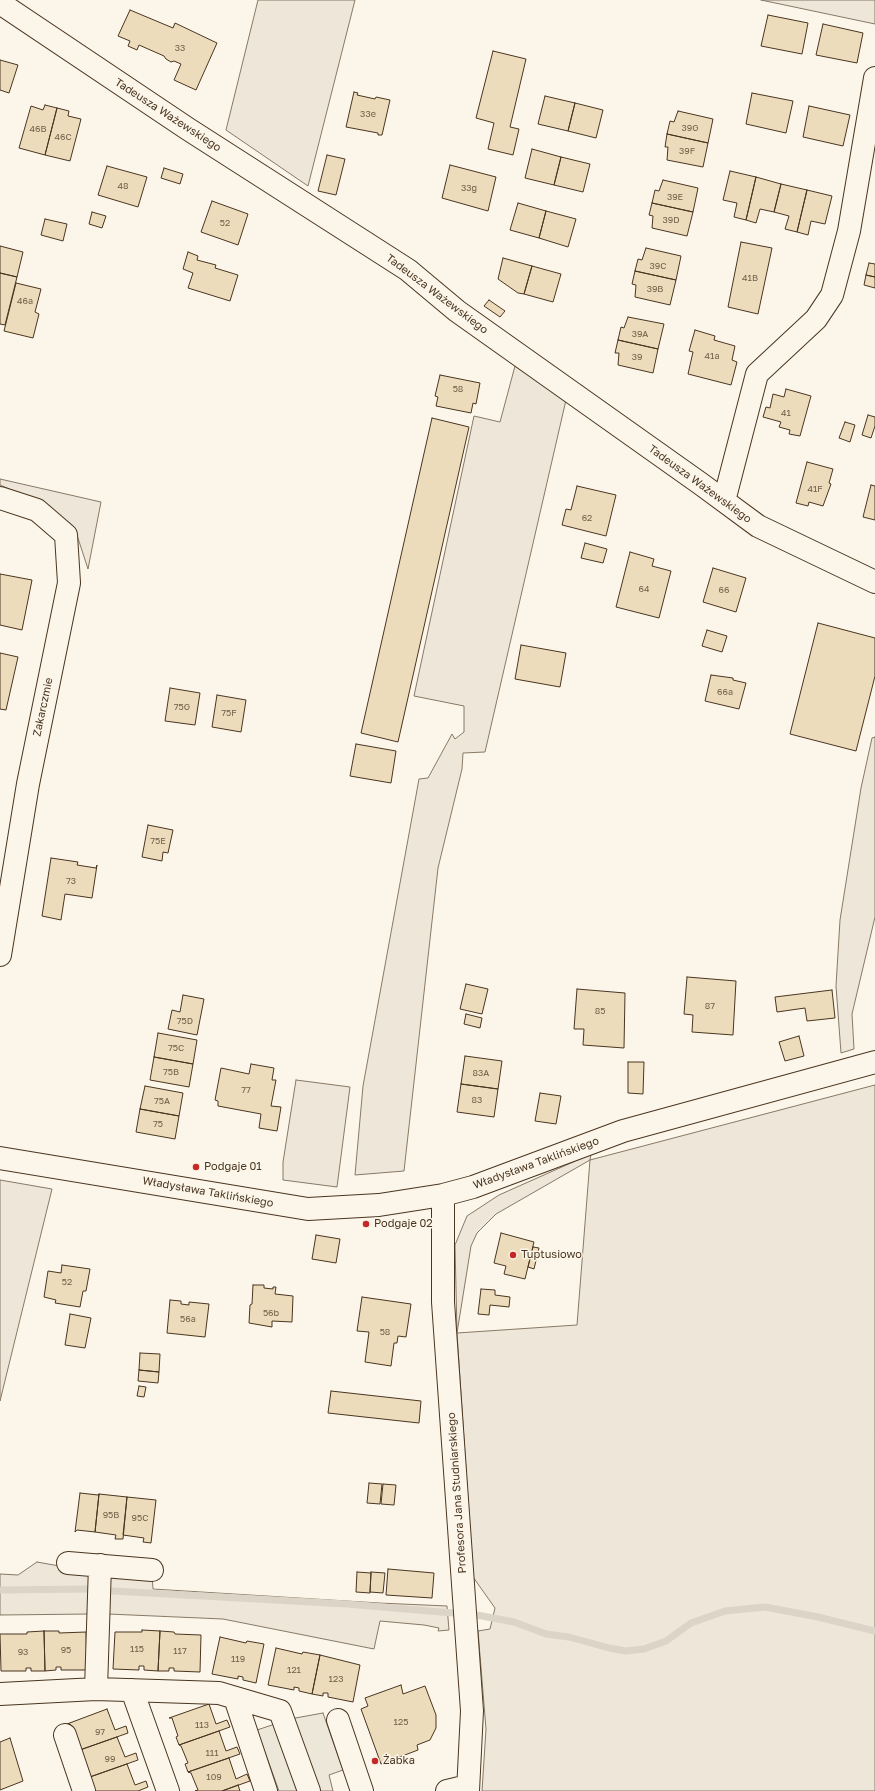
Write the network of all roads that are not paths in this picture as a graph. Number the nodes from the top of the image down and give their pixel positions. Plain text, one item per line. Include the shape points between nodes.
1 (0, 3) edge
2 (875, 78) edge
3 (0, 498) edge
4 (724, 501) junction
5 (875, 582) edge
6 (0, 955) edge
7 (875, 1062) edge
8 (0, 1158) edge
9 (443, 1195) junction
10 (68, 1563) dead end
11 (100, 1565) junction
12 (152, 1570) dead end
13 (96, 1689) junction
14 (132, 1690) junction
15 (0, 1694) edge
16 (236, 1698) junction
17 (338, 1720) dead end
18 (65, 1735) dead end
19 (468, 1788) edge
20 (84, 1791) edge
21 (168, 1791) edge
22 (266, 1791) edge
23 (309, 1791) edge
24 (362, 1791) edge
25 (447, 1791) edge

1 - 4 street, Tadeusza Ważewskiego via 188,129 408,270 457,311
2 - 4 street via 849,231 832,296 816,319 757,374
3 - 6 street, Zakarczmie via 37,510 66,535 69,583 28,784
4 - 5 street, Tadeusza Ważewskiego via 758,526
7 - 9 street, Władysława Taklińskiego via 623,1131 503,1177
8 - 9 street, Władysława Taklińskiego via 308,1209 379,1205
9 - 19 street, Profesora Jana Studniarskiego via 443,1302 472,1711
10 - 11 street
11 - 12 street
11 - 13 street
13 - 14 street
13 - 15 street
14 - 16 street via 219,1693
14 - 21 street
16 - 22 street
16 - 23 street via 280,1711
17 - 24 street
18 - 20 street
19 - 25 street

